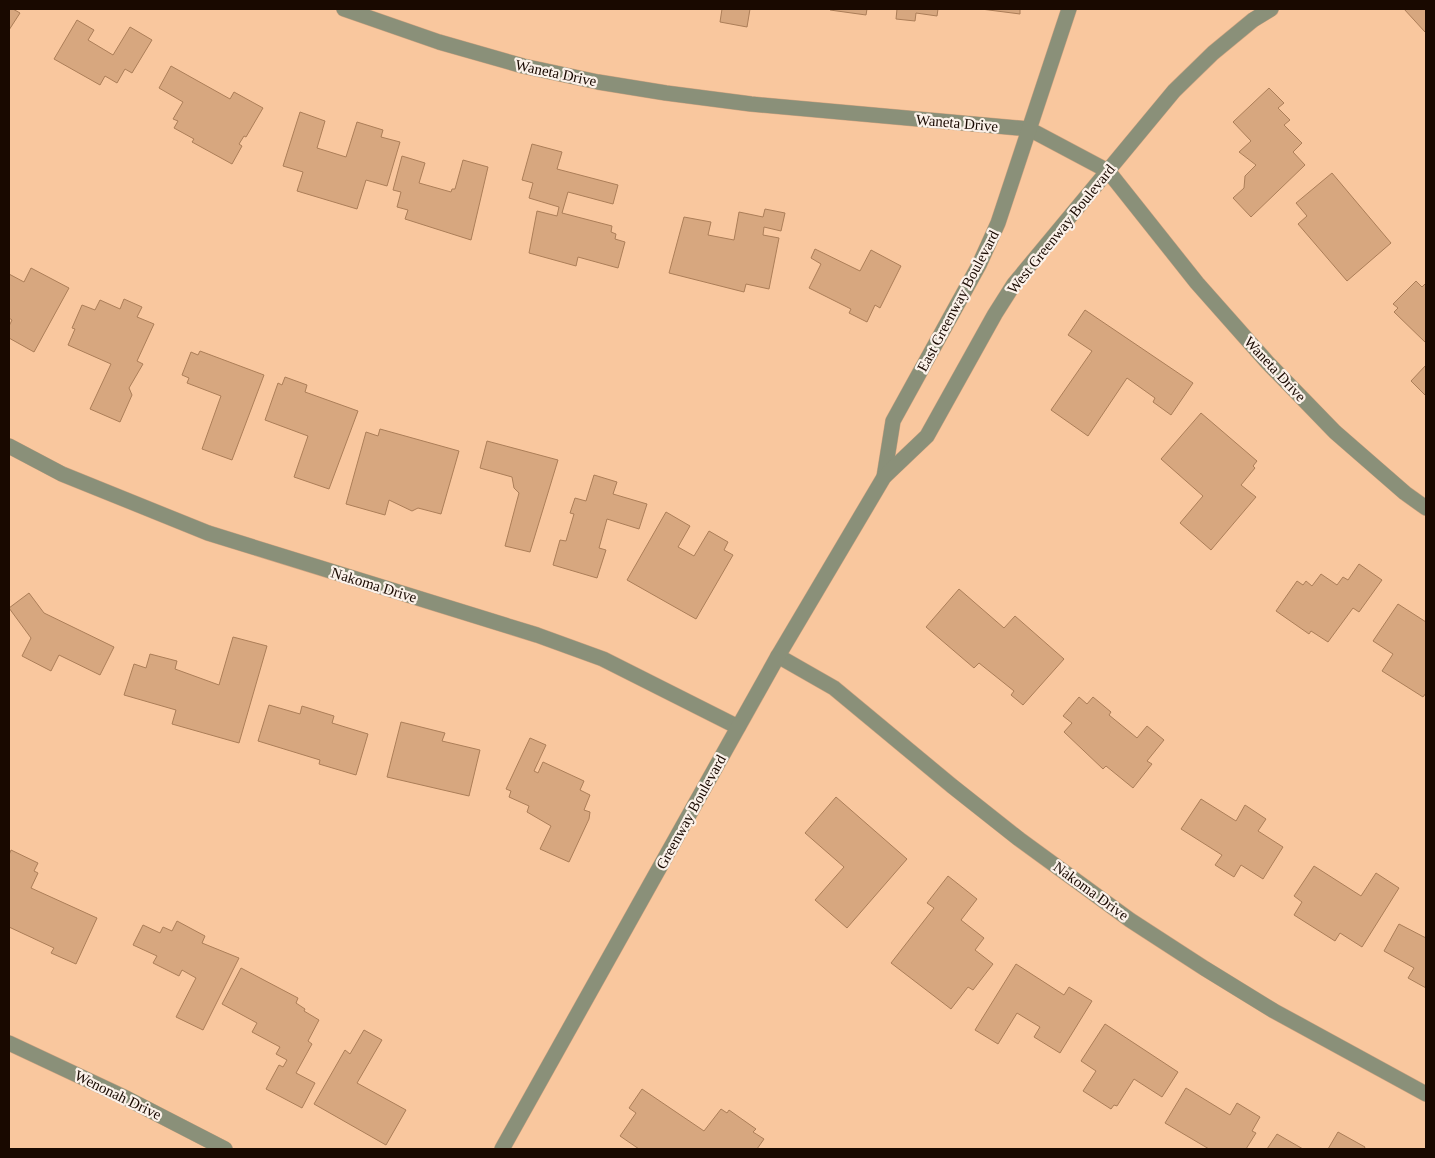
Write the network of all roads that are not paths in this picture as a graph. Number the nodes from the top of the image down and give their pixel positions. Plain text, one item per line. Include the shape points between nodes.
1 (344, 9) edge
2 (1068, 9) edge
3 (1271, 9) edge
4 (1029, 129) junction
5 (1108, 172) junction
6 (9, 446) edge
7 (884, 477) junction
8 (1426, 508) edge
9 (778, 656) junction
10 (738, 727) junction
11 (9, 1043) edge
12 (1426, 1094) edge
13 (225, 1149) edge
14 (502, 1149) edge

1 - 4 street, Waneta Drive via 513,64 666,94
2 - 4 street, East Greenway Boulevard
3 - 5 street, West Greenway Boulevard via 1213,52 1174,91
4 - 5 street, Waneta Drive
4 - 7 street, East Greenway Boulevard via 998,223 979,265 894,421
5 - 7 street, West Greenway Boulevard via 1014,284 927,436
5 - 8 street, Waneta Drive via 1197,283 1267,362 1335,432
6 - 10 street, Nakoma Drive via 62,474 208,533 537,635 603,659
7 - 9 street, Greenway Boulevard
9 - 10 street, Greenway Boulevard
9 - 12 street, Nakoma Drive via 834,688 1019,839 1130,920 1274,1011
10 - 14 street, Greenway Boulevard
11 - 13 street, Wenonah Drive

